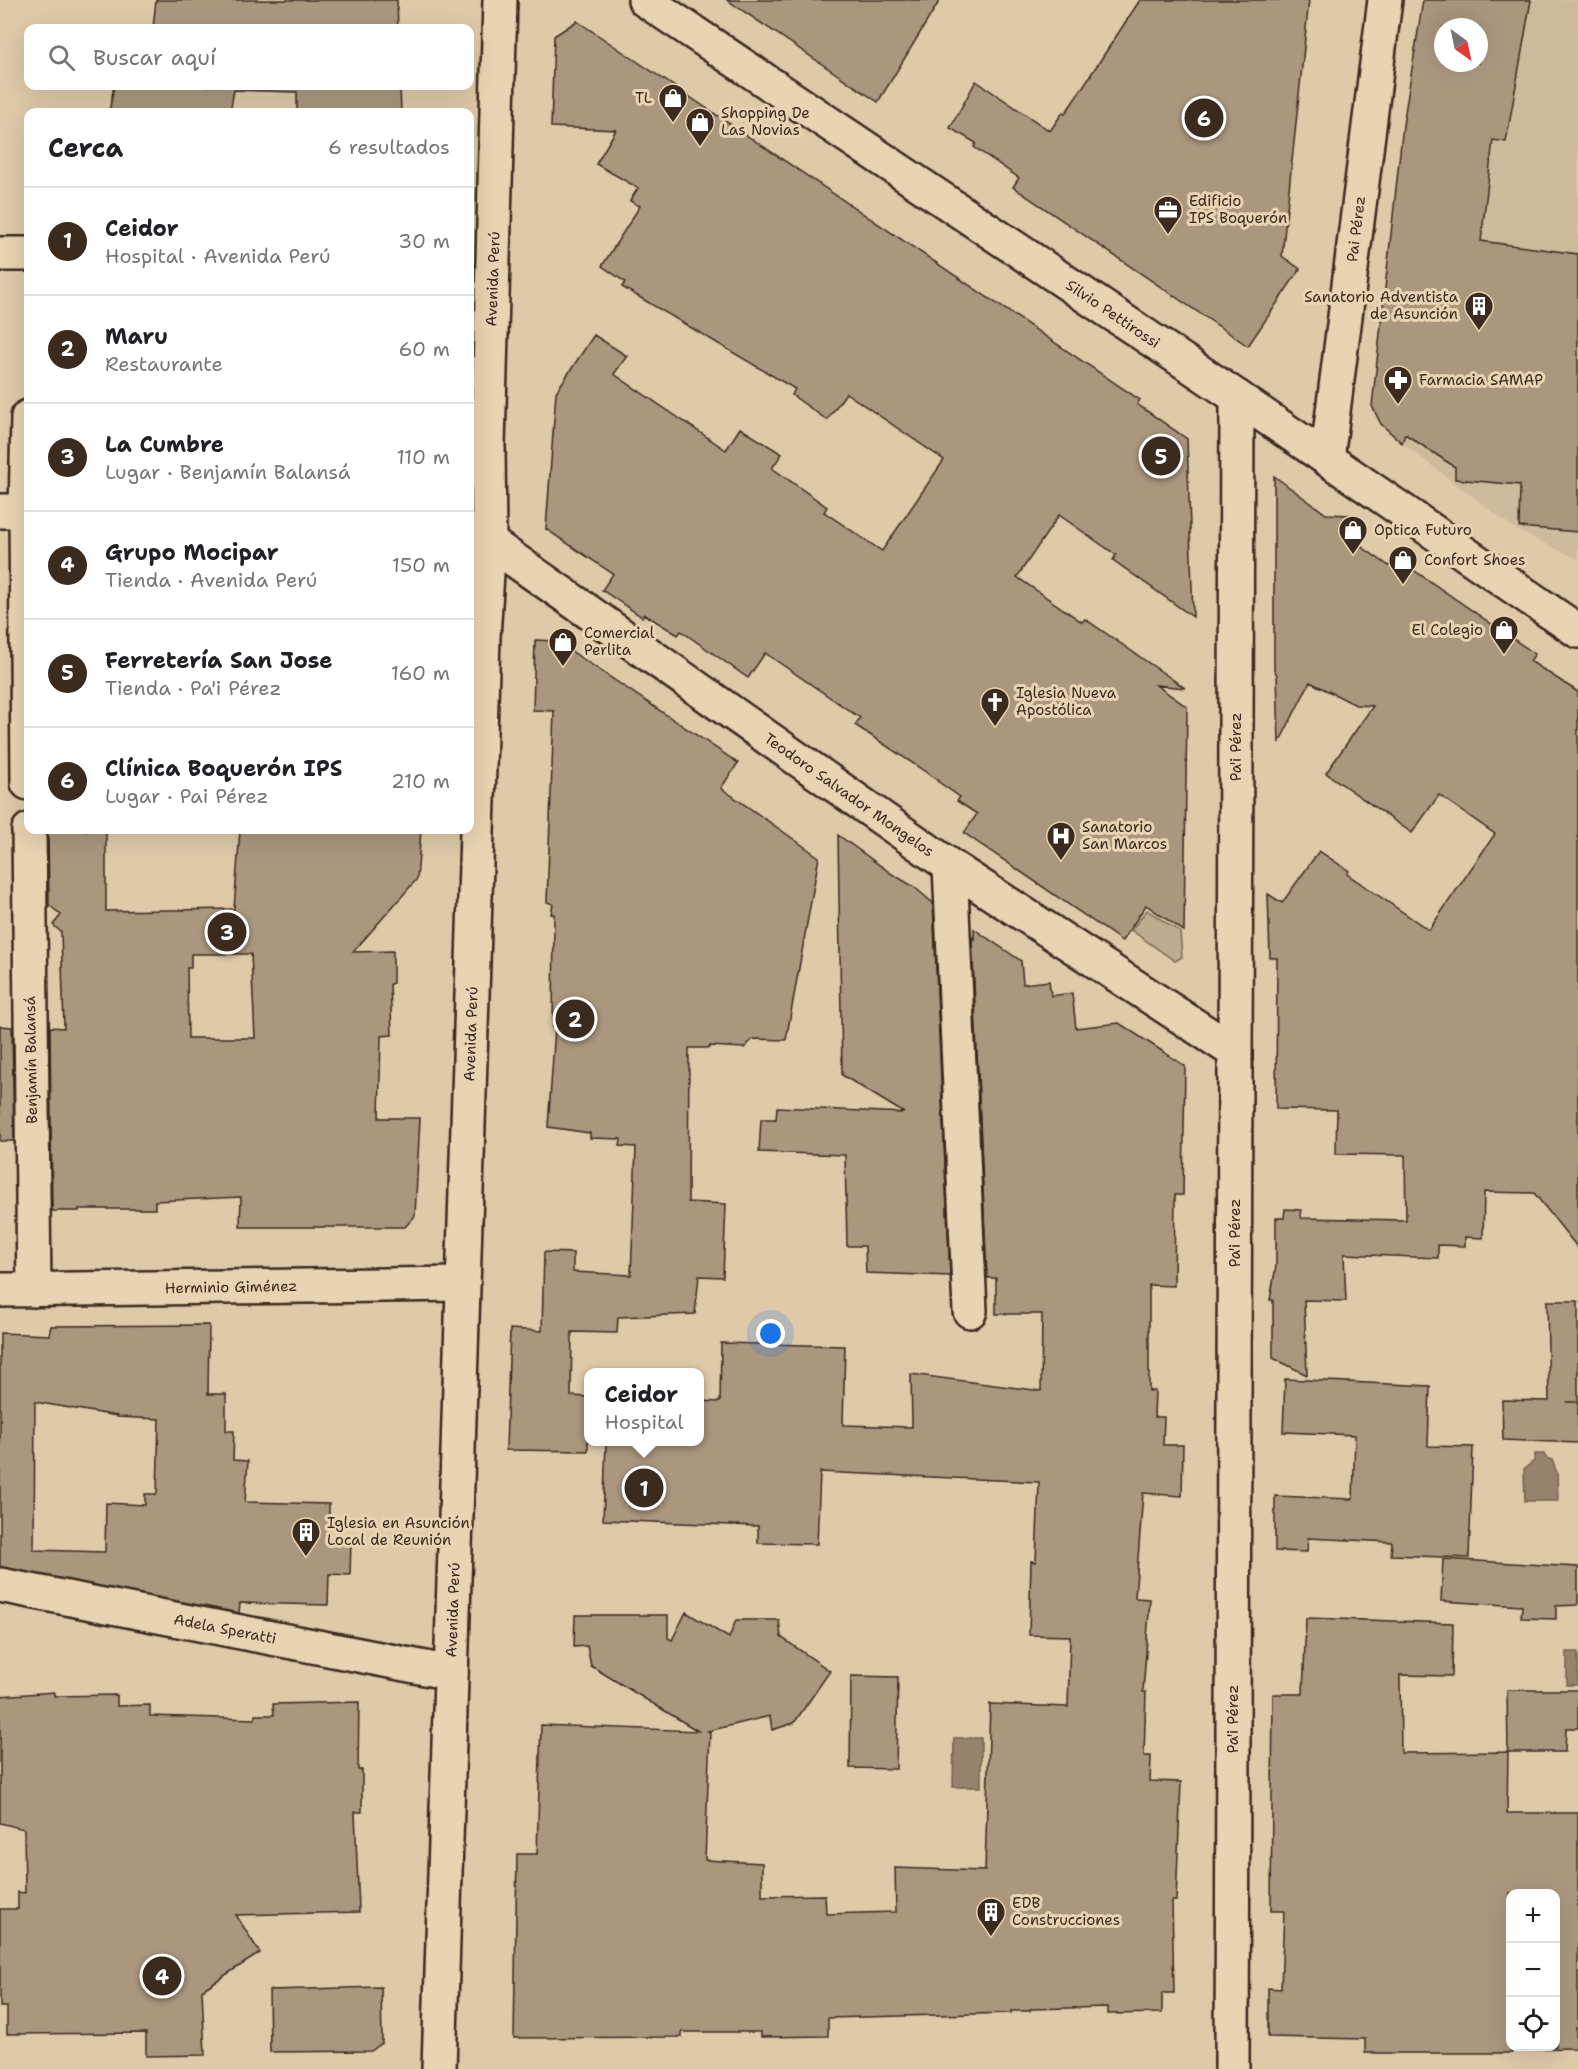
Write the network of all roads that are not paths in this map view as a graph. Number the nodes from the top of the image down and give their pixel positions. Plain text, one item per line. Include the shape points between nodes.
1 (500, 0) edge
2 (645, 0) edge
3 (1385, 0) edge
4 (0, 254) edge
5 (24, 254) edge
6 (1237, 397) junction
7 (24, 455) edge
8 (1327, 459) junction
9 (18, 511) edge
10 (479, 536) edge
11 (1578, 631) edge
12 (24, 674) edge
13 (29, 834) edge
14 (950, 866) junction
15 (1235, 1052) junction
16 (463, 1284) junction
17 (0, 1290) edge
18 (34, 1290) junction
19 (970, 1311) dead end
20 (0, 1585) edge
21 (451, 1673) junction
22 (439, 2069) edge
23 (1232, 2069) edge

1 - 10 street, Avenida Perú via 488,445
2 - 6 street, Silvio Pettirossi
3 - 8 street, Pai Pérez
4 - 5 street
6 - 8 street, Silvio Pettirossi
6 - 15 street, Pa'i Pérez
7 - 9 street
8 - 11 street, Silvio Pettirossi
9 - 12 street
10 - 14 street, Teodoro Salvador Mongelos
10 - 16 street, Avenida Perú via 483,649
13 - 18 street, Benjamín Balansá
14 - 15 street, Teodoro Salvador Mongelos
14 - 19 street
15 - 23 street, Pa'i Pérez
16 - 18 street, Herminio Giménez
16 - 21 street, Avenida Perú
17 - 18 street, Herminio Giménez
20 - 21 street, Adela Speratti
21 - 22 street, Avenida Perú

